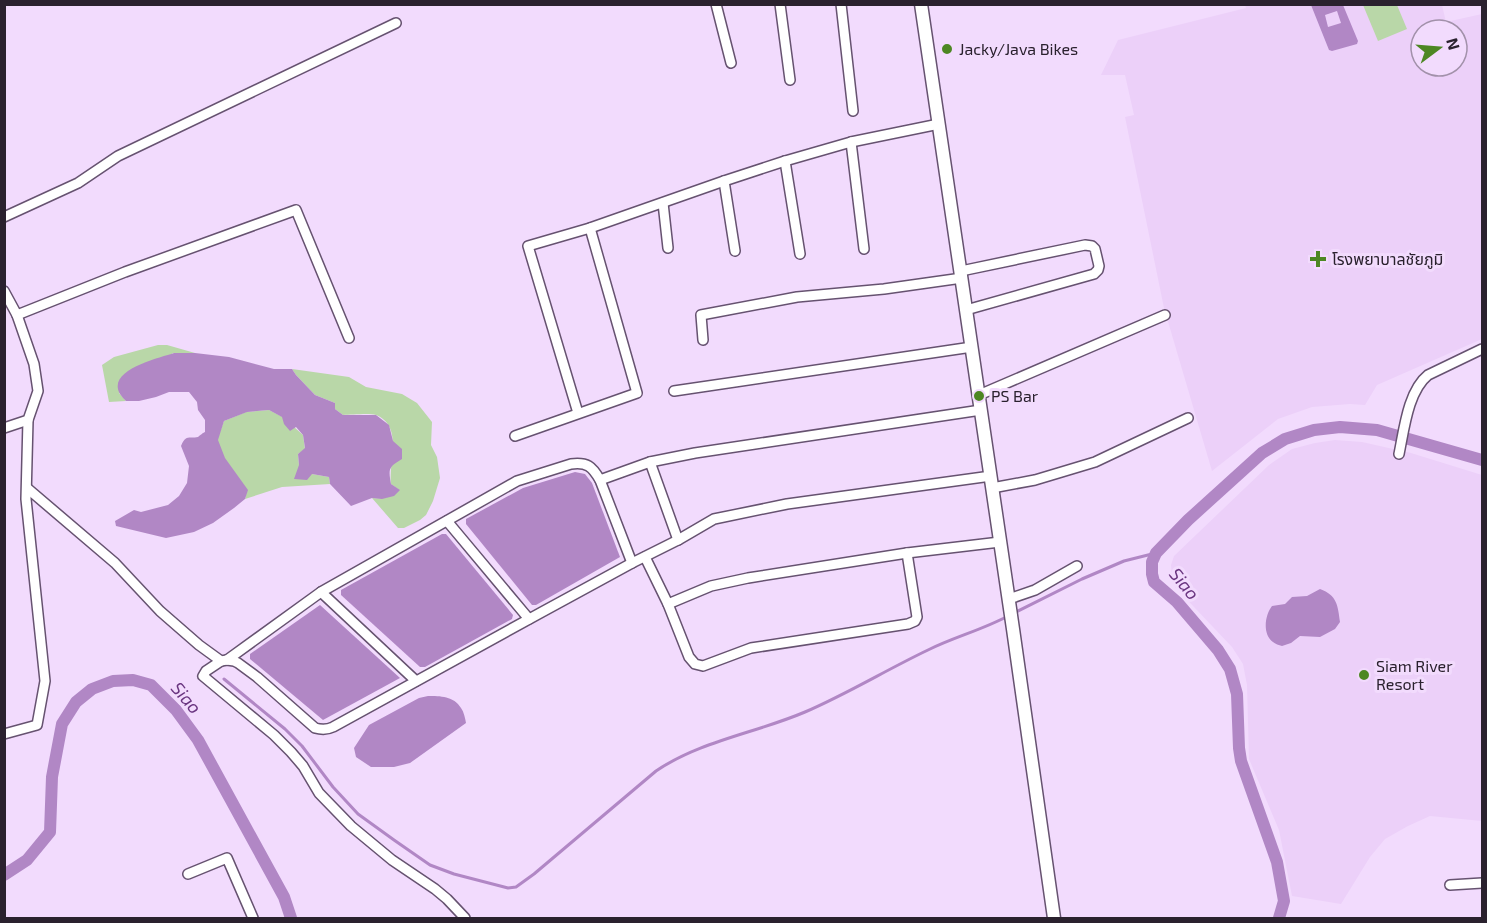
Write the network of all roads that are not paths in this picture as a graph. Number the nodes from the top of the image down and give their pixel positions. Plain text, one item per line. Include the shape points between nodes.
1 (716, 4) edge
2 (780, 4) edge
3 (840, 4) edge
4 (921, 4) edge
5 (396, 23) dead end
6 (731, 63) dead end
7 (790, 80) dead end
8 (853, 111) dead end
9 (939, 124) junction
10 (851, 142) junction
11 (785, 161) junction
12 (724, 181) junction
13 (663, 203) junction
14 (4, 217) edge
15 (590, 228) junction
16 (668, 248) dead end
17 (864, 249) dead end
18 (735, 251) dead end
19 (800, 254) dead end
20 (961, 274) junction
21 (4, 291) edge
22 (966, 310) junction
23 (17, 315) junction
24 (1165, 315) dead end
25 (349, 338) dead end
26 (704, 340) dead end
27 (972, 347) junction
28 (1482, 349) edge
29 (674, 391) dead end
30 (979, 395) junction
31 (981, 410) junction
32 (578, 413) junction
33 (1188, 418) dead end
34 (28, 420) junction
35 (4, 428) edge
36 (515, 436) dead end
37 (1399, 454) dead end
38 (650, 462) junction
39 (600, 480) junction
40 (992, 482) junction
41 (27, 488) junction
42 (447, 521) junction
43 (678, 540) junction
44 (1000, 542) junction
45 (907, 554) junction
46 (645, 556) junction
47 (632, 563) junction
48 (1077, 566) dead end
49 (321, 592) junction
50 (1010, 603) junction
51 (668, 604) junction
52 (529, 619) junction
53 (221, 662) junction
54 (416, 681) junction
55 (4, 734) edge
56 (188, 874) dead end
57 (1482, 883) edge
58 (1450, 885) dead end
59 (253, 918) edge
60 (465, 918) edge
61 (1054, 918) edge

1 - 6 street
2 - 7 street
3 - 8 street
4 - 9 street
5 - 14 street via 118,156 78,183
9 - 10 street
9 - 20 street
10 - 11 street
10 - 17 street
11 - 12 street
11 - 19 street
12 - 13 street
12 - 18 street
13 - 15 street
13 - 16 street
15 - 32 street via 637,393
15 - 32 street via 528,246
20 - 22 street
20 - 22 street via 1085,245 1095,249 1099,266 1094,274
20 - 26 street via 701,315
21 - 23 street
22 - 27 street
23 - 25 street via 296,210
23 - 34 street via 34,364 38,391
24 - 30 street
27 - 29 street
27 - 30 street
28 - 37 street via 1421,381 1406,420
30 - 31 street
31 - 38 street
31 - 40 street
32 - 36 street
33 - 40 street via 1095,462 1035,480
34 - 35 street
34 - 41 street
38 - 39 street
38 - 43 street
39 - 42 street via 594,469 571,464 517,481
39 - 47 street
40 - 43 street via 788,504 714,519
40 - 44 street
41 - 53 street
41 - 55 street via 45,681 37,725
42 - 49 street
42 - 52 street
43 - 46 street
44 - 45 street
44 - 50 street
45 - 51 street via 748,578 711,586
45 - 51 street via 917,617 908,624 751,648 699,666 689,657
46 - 47 street
46 - 51 street
47 - 52 street
48 - 50 street
49 - 53 street
49 - 54 street
50 - 61 street
52 - 54 street
53 - 54 street via 234,661 321,730
53 - 60 street via 203,676 291,752 320,793 351,826 435,889
56 - 59 street via 227,858
57 - 58 street

